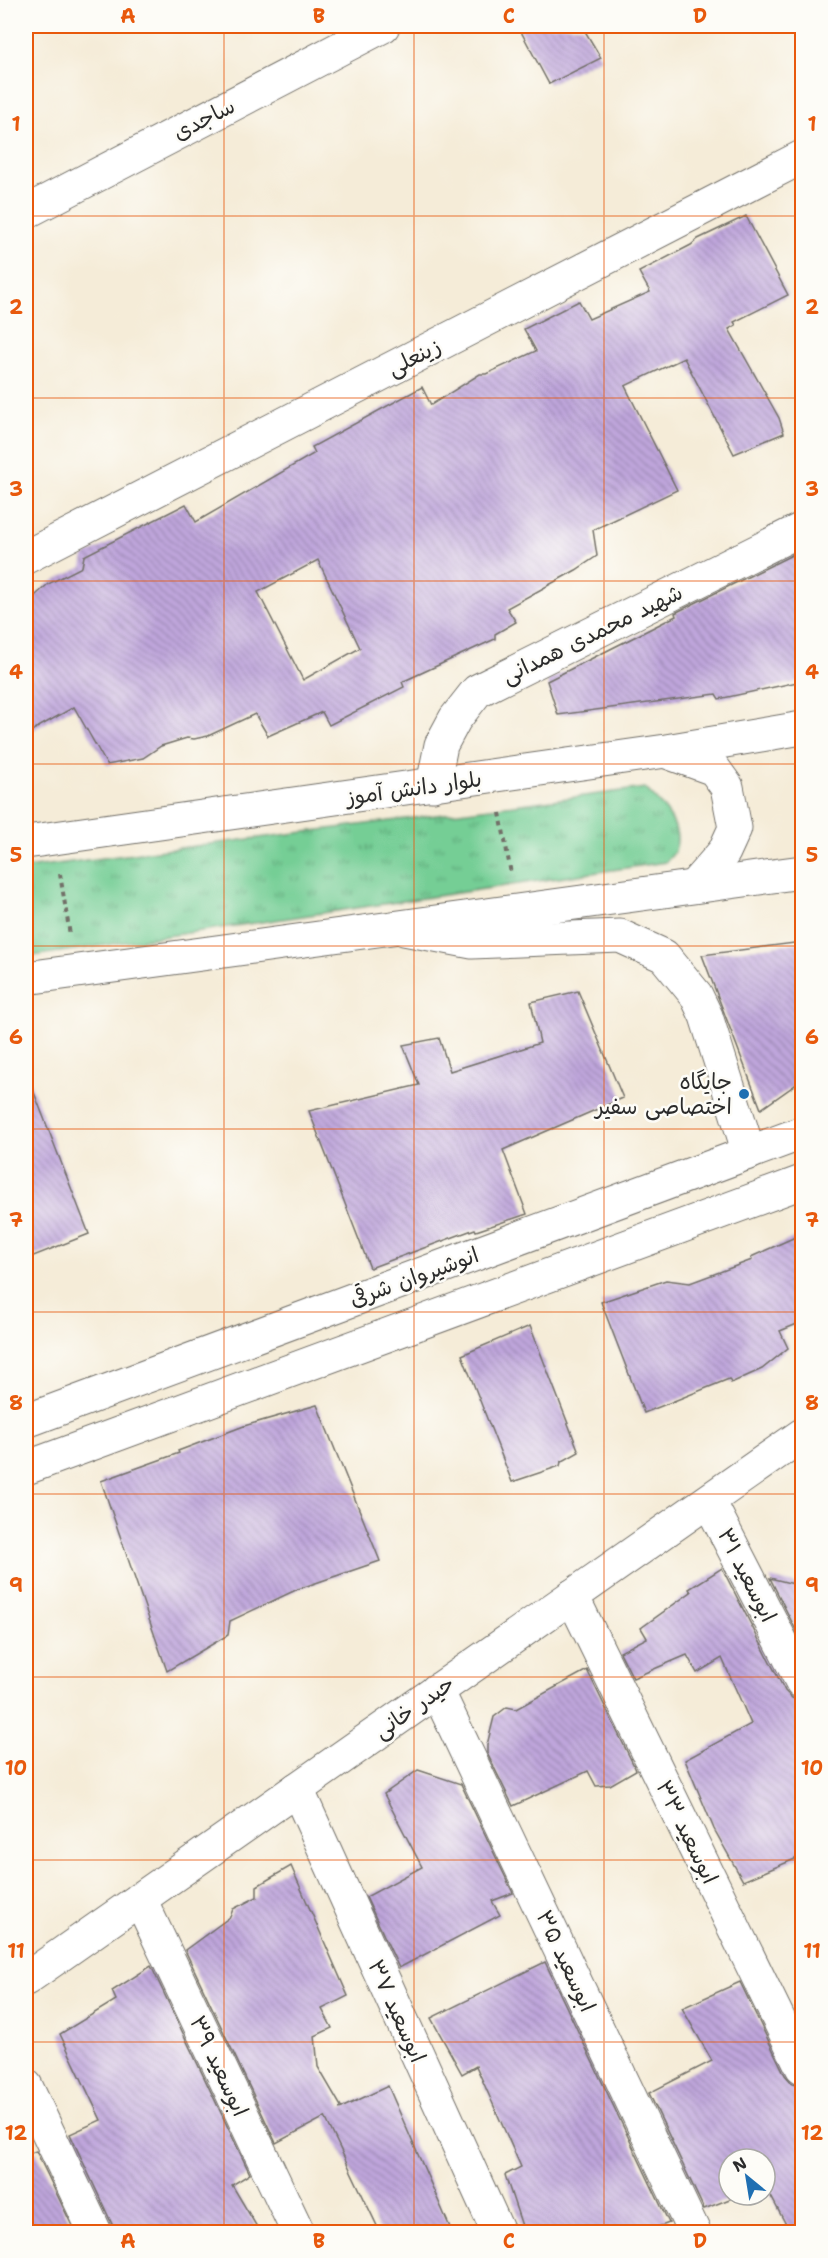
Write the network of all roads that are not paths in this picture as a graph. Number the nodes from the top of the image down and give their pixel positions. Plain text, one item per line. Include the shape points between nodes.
1 (383, 26) edge
2 (802, 157) edge
3 (26, 212) edge
4 (802, 529) edge
5 (26, 557) edge
6 (802, 728) edge
7 (666, 752) junction
8 (433, 785) junction
9 (40, 841) edge
10 (802, 872) edge
11 (695, 885) junction
12 (393, 927) junction
13 (26, 978) edge
14 (802, 1133) edge
15 (749, 1153) junction
16 (802, 1182) edge
17 (26, 1421) edge
18 (802, 1435) edge
19 (26, 1468) edge
20 (709, 1501) junction
21 (572, 1596) junction
22 (802, 1682) edge
23 (437, 1690) junction
24 (297, 1789) junction
25 (140, 1899) junction
26 (26, 1979) edge
27 (802, 2067) edge
28 (26, 2086) edge
29 (95, 2232) edge
30 (298, 2232) edge
31 (498, 2232) edge
32 (694, 2232) edge

1 - 3 street, ساجدی
2 - 5 street, زینعلی
4 - 8 street, شهید محمدی همدانی via 477,691 455,718 441,745
6 - 7 street, بلوار دانش آموز
7 - 8 street, بلوار دانش آموز
7 - 11 street via 714,769 727,787 735,828 724,852
8 - 9 street, بلوار دانش آموز
10 - 11 street
11 - 12 street
12 - 13 street
12 - 15 street via 472,942 620,936 664,956 696,995 706,1016
14 - 15 street, انوشیروان شرقی
15 - 17 street, انوشیروان شرقی
16 - 19 street, انوشیروان شرقی
18 - 20 street, حیدر خانی
20 - 21 street, حیدر خانی
20 - 22 street, ابوسعید ۳۱
21 - 23 street, حیدر خانی
21 - 27 street, ابوسعید ۳۳
23 - 24 street, حیدر خانی
23 - 32 street, ابوسعید ۳۵
24 - 25 street, حیدر خانی
24 - 31 street, ابوسعید ۳۷
25 - 26 street, حیدر خانی
25 - 30 street, ابوسعید ۳۹
28 - 29 street

